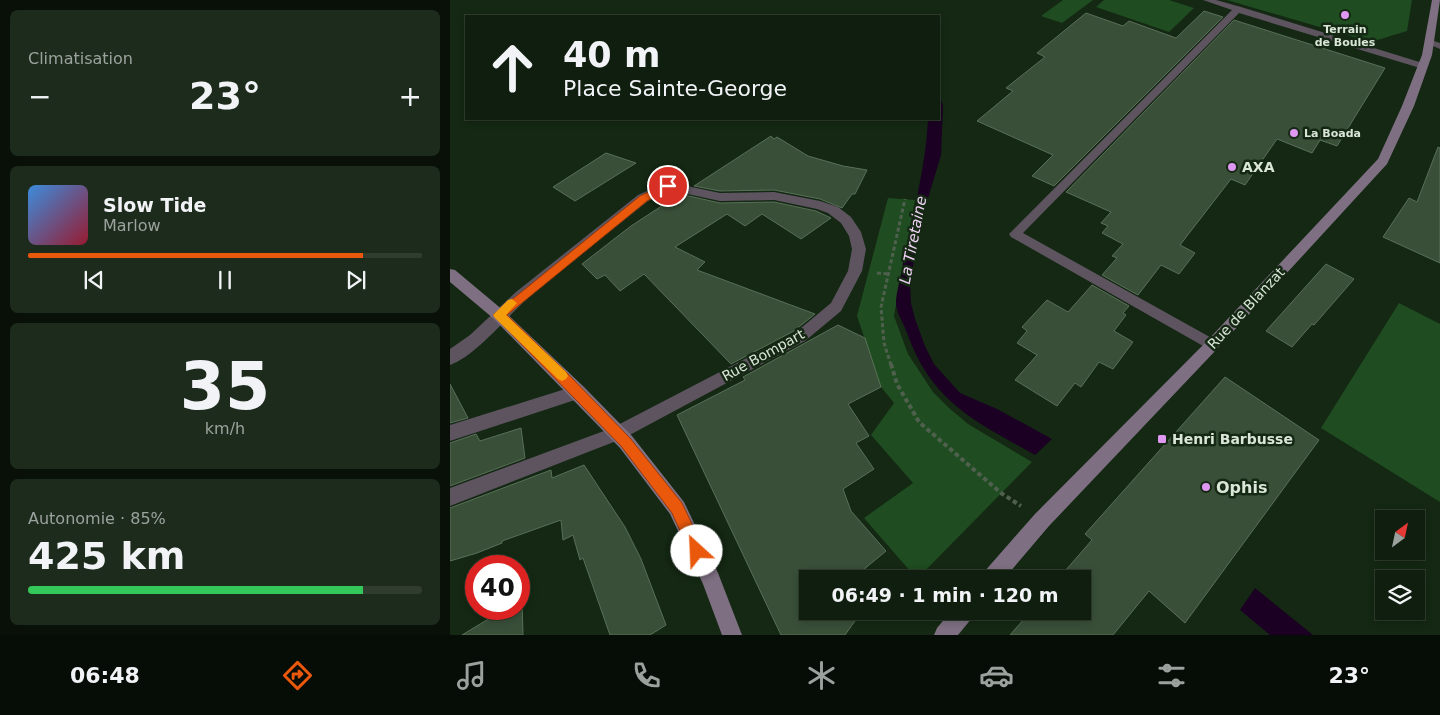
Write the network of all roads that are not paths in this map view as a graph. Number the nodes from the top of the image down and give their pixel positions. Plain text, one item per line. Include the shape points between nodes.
1 (1207, 0) edge
2 (1437, 0) edge
3 (1238, 9) junction
4 (1435, 45) edge
5 (1423, 66) junction
6 (450, 274) edge
7 (499, 315) junction
8 (1212, 344) junction
9 (450, 358) edge
10 (578, 392) junction
11 (450, 433) edge
12 (618, 433) junction
13 (450, 497) edge
14 (1000, 570) edge
15 (957, 620) edge
16 (732, 635) edge
17 (944, 635) edge

1 - 3 lane
2 - 4 street, Rue de Blanzat
3 - 5 lane
3 - 8 lane via 1015,234
4 - 5 street, Rue de Blanzat
5 - 8 street, Rue de Blanzat via 1383,160
6 - 7 street
7 - 9 street, Rue Bompart
7 - 10 street
7 - 12 street, Rue Bompart via 643,198 668,186 720,197 774,196 820,205 846,220 856,235 859,249 855,271 836,307 800,337
8 - 14 street, Rue de Blanzat via 1042,520
10 - 11 street
10 - 12 street
12 - 13 street, Rue Bompart
12 - 16 street via 677,508 711,580
15 - 17 street

